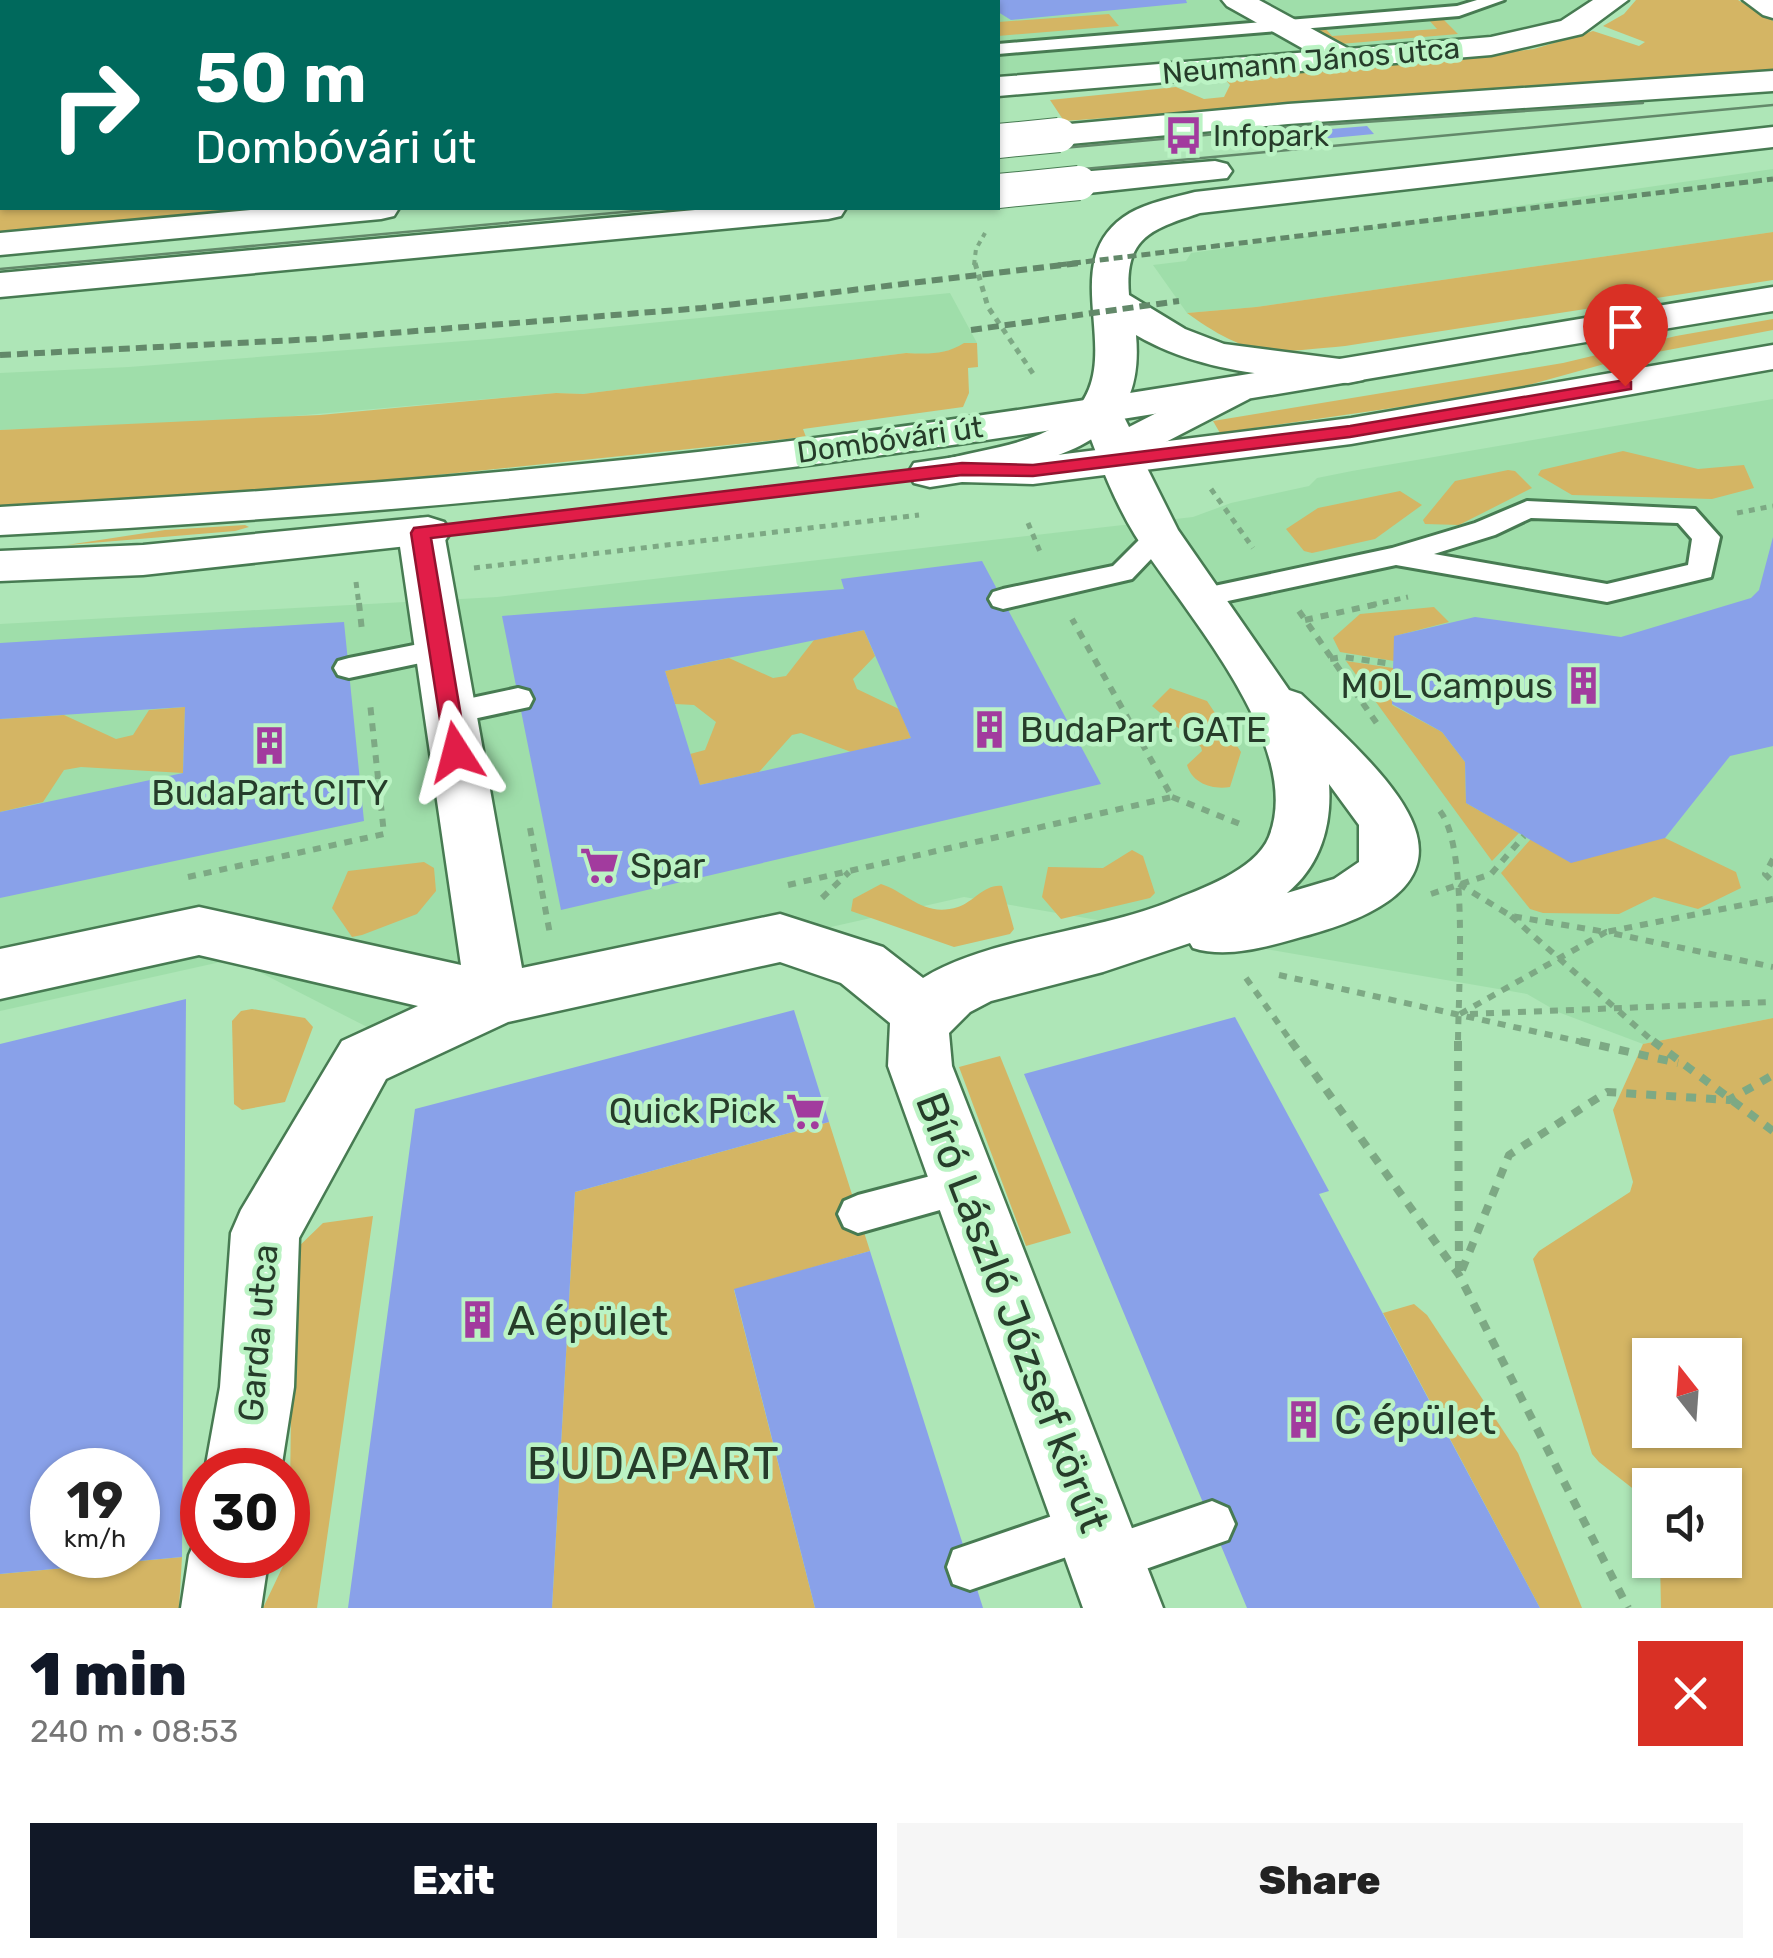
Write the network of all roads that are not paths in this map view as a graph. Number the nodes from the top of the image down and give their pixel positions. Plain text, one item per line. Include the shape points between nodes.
1 (1494, 0) edge
2 (1512, 0) edge
3 (1613, 0) edge
4 (1758, 0) edge
5 (1238, 4) edge
6 (1773, 8) edge
7 (1281, 14) junction
8 (1468, 21) edge
9 (1000, 49) edge
10 (1343, 58) junction
11 (1773, 81) edge
12 (1000, 87) edge
13 (1773, 119) edge
14 (1773, 137) edge
15 (1000, 141) edge
16 (1000, 191) edge
17 (360, 210) edge
18 (806, 210) edge
19 (0, 244) edge
20 (0, 284) edge
21 (1773, 299) edge
22 (1112, 300) junction
23 (1773, 357) edge
24 (1348, 371) junction
25 (1234, 390) junction
26 (1101, 410) junction
27 (1122, 459) junction
28 (962, 469) junction
29 (0, 521) edge
30 (1486, 530) junction
31 (1159, 536) junction
32 (424, 553) junction
33 (1396, 556) junction
34 (0, 566) edge
35 (1532, 580) junction
36 (1200, 598) junction
37 (1002, 599) dead end
38 (439, 650) junction
39 (357, 667) road end
40 (1253, 677) junction
41 (518, 699) dead end
42 (453, 732) junction
43 (1294, 846) junction
44 (1390, 857) junction
45 (1112, 946) junction
46 (0, 974) edge
47 (493, 976) junction
48 (925, 1015) junction
49 (964, 1184) junction
50 (858, 1214) dead end
51 (247, 1448) edge
52 (1212, 1524) dead end
53 (1107, 1564) edge
54 (970, 1567) dead end
55 (226, 1578) edge
56 (221, 1608) edge

1 - 8 lane
2 - 8 lane
3 - 8 main road, Neumann János utca via 1571,28
4 - 6 main road
5 - 7 main road
7 - 8 lane
7 - 9 lane
7 - 10 main road
8 - 10 main road, Neumann János utca
10 - 12 main road, Neumann János utca
11 - 15 main road, bridge
13 - 16 main road, bridge
14 - 22 main road via 1176,207 1141,220 1117,240 1107,266
17 - 19 main road
18 - 20 main road
21 - 24 main road, Dombóvári út
22 - 24 main road via 1193,348
22 - 26 main road via 1120,369
23 - 27 main road, Dombóvári út via 1389,425
24 - 25 main road, Dombóvári út
25 - 26 main road, Dombóvári út
25 - 27 main road via 1145,436
26 - 27 main road
26 - 28 main road via 1080,430 1051,443
26 - 29 main road, Dombóvári út via 436,493
27 - 28 main road, Dombóvári út via 1033,470
27 - 31 main road
28 - 32 main road, Dombóvári út
30 - 33 lane
30 - 35 lane via 1505,564
30 - 35 lane via 1528,509 1684,516 1706,538 1701,571 1607,594
31 - 36 main road
31 - 37 lane via 1122,574
32 - 34 main road, Dombóvári út
32 - 38 main road
33 - 35 lane
33 - 36 lane
36 - 40 main road
38 - 39 lane
38 - 42 main road
40 - 43 main road via 1286,734 1302,785
40 - 44 main road via 1371,798 1389,832
41 - 42 lane
42 - 47 main road
43 - 44 main road via 1334,865
43 - 45 main road via 1268,880 1226,904
44 - 45 main road via 1374,885 1349,897 1217,930
45 - 48 main road via 952,990
46 - 47 main road via 199,930
47 - 48 main road via 780,938 862,965
47 - 51 main road, Garda utca via 364,1060 265,1233 257,1387
48 - 49 main road, Bíró László József körút via 917,1037 920,1066
49 - 50 lane
49 - 53 main road, Bíró László József körút
52 - 53 lane
53 - 54 lane
55 - 56 main road

